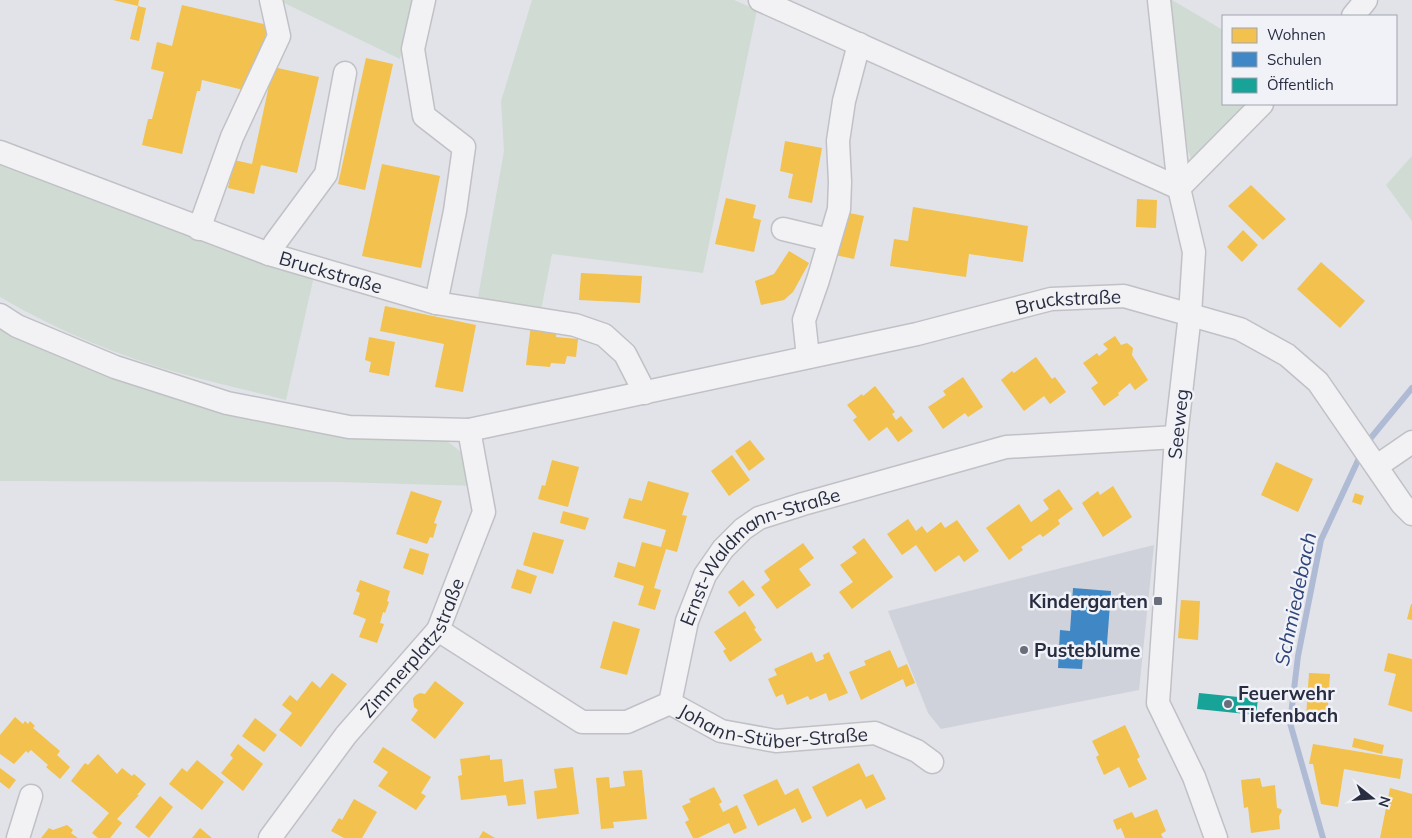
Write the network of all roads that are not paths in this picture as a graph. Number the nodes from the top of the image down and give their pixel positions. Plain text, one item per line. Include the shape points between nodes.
1 (271, 0) edge
2 (424, 0) edge
3 (760, 0) edge
4 (1159, 0) edge
5 (1366, 0) edge
6 (1354, 15) edge
7 (859, 44) junction
8 (345, 74) dead end
9 (1261, 105) edge
10 (0, 152) edge
11 (1179, 188) junction
12 (199, 229) junction
13 (783, 229) dead end
14 (829, 240) junction
15 (269, 254) junction
16 (436, 303) junction
17 (1190, 314) junction
18 (0, 315) edge
19 (808, 357) junction
20 (645, 393) junction
21 (470, 430) junction
22 (1176, 437) junction
23 (1412, 442) edge
24 (1375, 464) junction
25 (1412, 514) edge
26 (438, 630) junction
27 (670, 703) junction
28 (932, 762) dead end
29 (31, 796) dead end
30 (274, 837) edge
31 (18, 838) edge
32 (1216, 838) edge

1 - 12 street via 279,36 232,137
2 - 16 street via 412,49 424,116 464,147
3 - 7 street
4 - 11 street, Seeweg
5 - 6 street
7 - 11 street
7 - 14 street via 844,101 838,141 838,209
8 - 15 street via 326,174
9 - 11 street
10 - 12 street, Bruckstraße
11 - 17 street, Seeweg via 1194,252
12 - 15 street, Bruckstraße
13 - 14 street
14 - 19 street via 804,320
15 - 16 street, Bruckstraße
16 - 20 street, Bruckstraße via 574,325 604,335 625,354
17 - 19 street, Bruckstraße via 1124,296 1051,299 917,334
17 - 22 street, Seeweg
17 - 24 street, Bruckstraße via 1240,329 1287,355 1318,382
18 - 21 street, Bruckstraße via 17,326 115,367 228,403 349,427
19 - 20 street, Bruckstraße
20 - 21 street, Bruckstraße
21 - 26 street, Zimmerplatzstraße via 484,512
22 - 27 street, Ernst-Waldmann-Straße via 1006,447 759,518 723,549 706,575 687,621
22 - 32 street, Seeweg via 1158,703 1194,777
23 - 24 street
24 - 25 street, Bruckstraße
26 - 27 street via 582,722 627,722
26 - 30 street, Zimmerplatzstraße via 346,735
27 - 28 street, Johann-Stüber-Straße via 721,731 776,741 875,734 917,751
29 - 31 street

